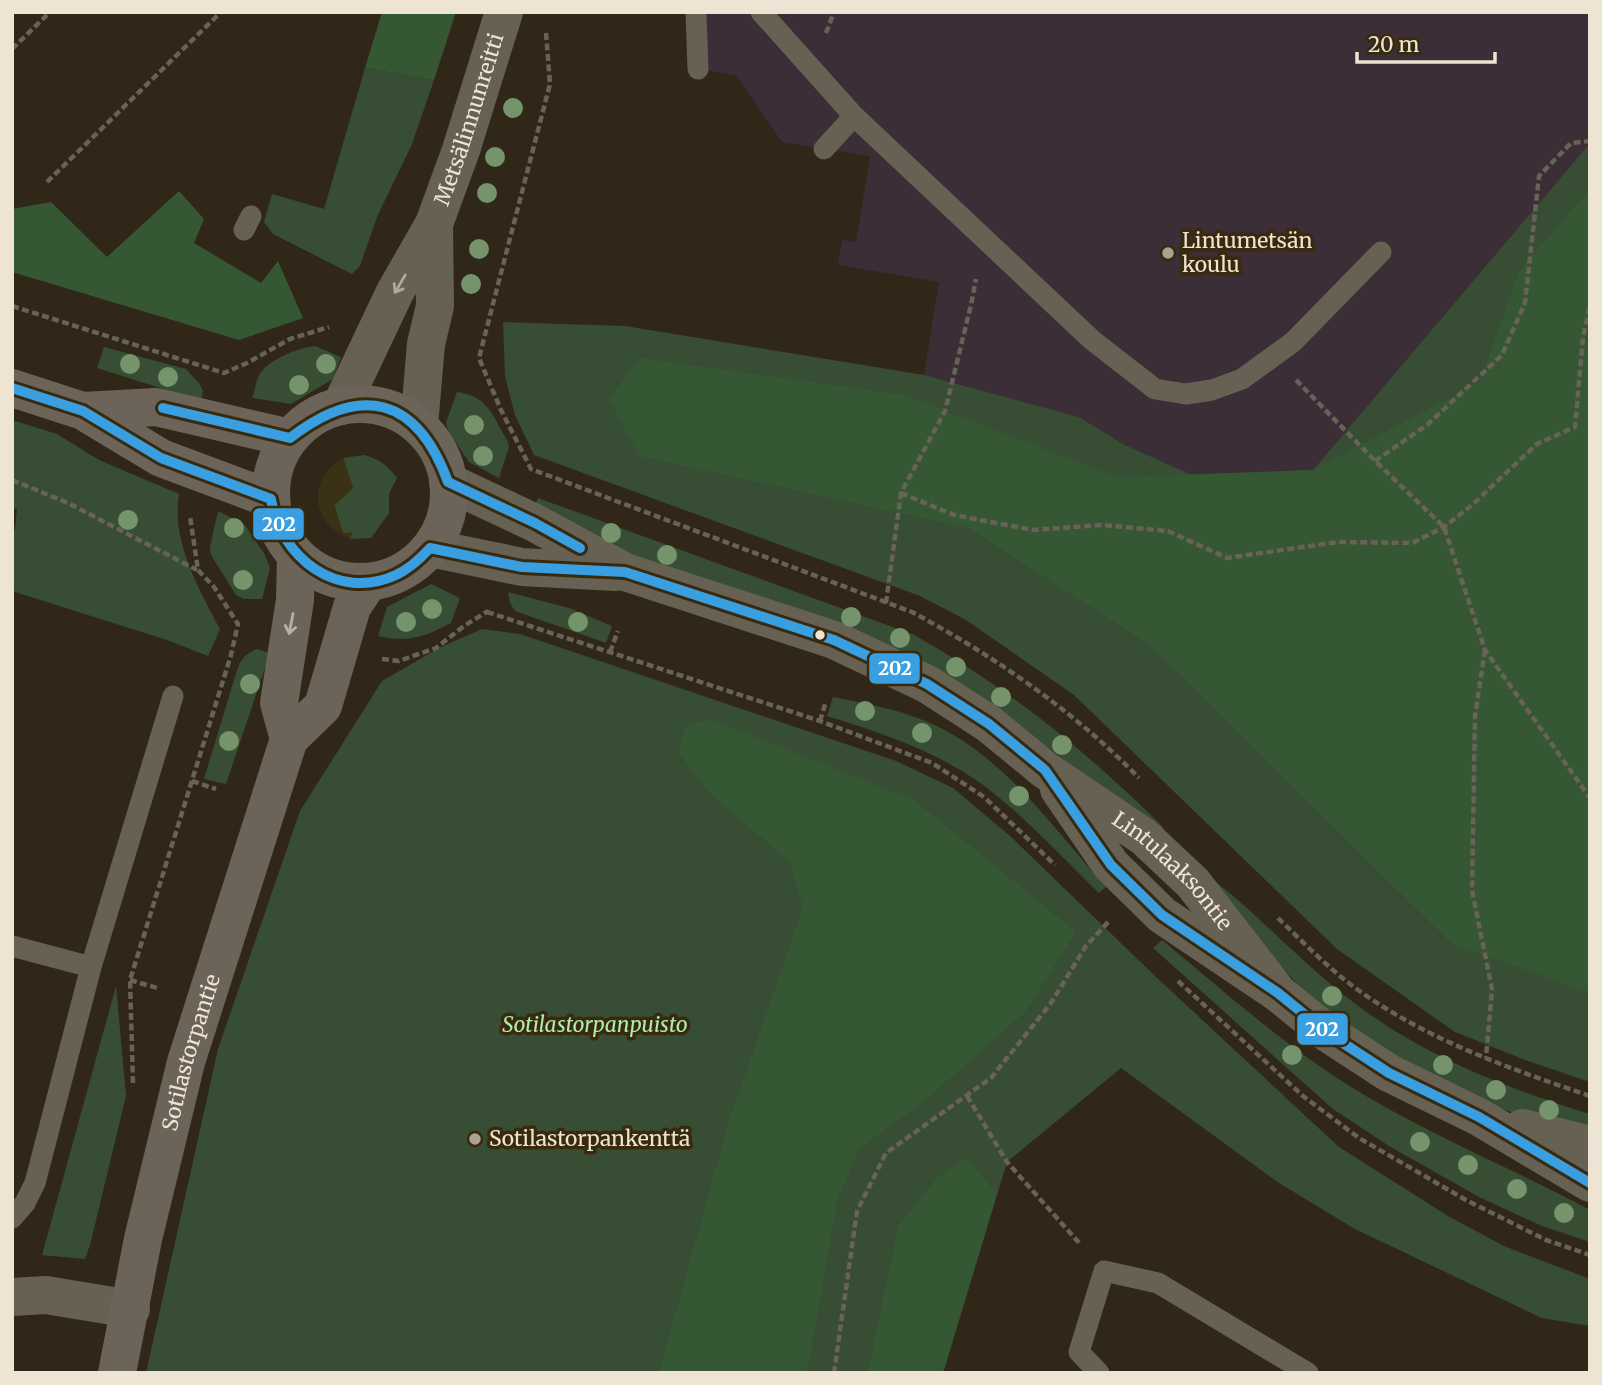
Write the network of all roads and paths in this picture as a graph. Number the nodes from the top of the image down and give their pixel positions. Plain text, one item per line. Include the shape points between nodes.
1 (50, 12) edge
2 (221, 12) edge
3 (504, 12) edge
4 (696, 12) edge
5 (765, 14) edge
6 (545, 25) dead end
7 (12, 49) edge
8 (698, 69) dead end
9 (854, 116) junction
10 (1590, 141) edge
11 (824, 149) dead end
12 (47, 182) dead end
13 (434, 224) junction
14 (982, 237) junction
15 (1381, 252) dead end
16 (12, 306) edge
17 (1590, 306) edge
18 (333, 326) dead end
19 (1274, 356) junction
20 (12, 388) edge
21 (341, 406) junction
22 (83, 411) junction
23 (419, 426) junction
24 (290, 438) junction
25 (1374, 461) junction
26 (531, 469) dead end
27 (12, 480) edge
28 (448, 482) junction
29 (901, 493) junction
30 (271, 499) junction
31 (190, 514) dead end
32 (1444, 527) junction
33 (430, 548) junction
34 (296, 556) junction
35 (198, 570) junction
36 (625, 572) junction
37 (369, 583) junction
38 (886, 603) dead end
39 (618, 631) dead end
40 (1486, 649) junction
41 (610, 652) junction
42 (380, 659) dead end
43 (173, 696) dead end
44 (826, 701) dead end
45 (820, 722) junction
46 (289, 739) junction
47 (192, 781) junction
48 (216, 789) dead end
49 (1590, 798) edge
50 (1058, 867) dead end
51 (1102, 910) dead end
52 (12, 946) edge
53 (91, 967) junction
54 (1170, 974) dead end
55 (130, 980) junction
56 (157, 988) dead end
57 (1486, 1059) dead end
58 (134, 1087) dead end
59 (967, 1096) junction
60 (1479, 1117) junction
61 (1590, 1145) edge
62 (1590, 1183) edge
63 (12, 1219) edge
64 (1590, 1255) edge
65 (1104, 1271) junction
66 (12, 1297) edge
67 (131, 1309) junction
68 (117, 1373) edge
69 (834, 1373) edge
70 (1099, 1373) edge
71 (1308, 1373) edge

1 - 7 path
2 - 12 path
3 - 13 street, Metsälinnunreitti
4 - 8 lane
5 - 9 lane
6 - 26 path via 550,84 479,358
9 - 11 lane
9 - 14 lane
10 - 25 path via 1571,144 1539,176 1525,303 1502,355 1427,425
13 -> 21 street, Metsälinnunreitti via 394,292
13 - 23 street, Metsälinnunreitti via 435,306 426,344
14 - 19 lane via 1092,340 1155,389 1186,394 1212,390 1242,379
14 - 29 path via 945,411
15 - 19 lane
16 - 18 path via 223,373 290,339
17 - 32 path via 1575,427 1537,444
19 - 25 path
20 - 22 street
21 - 23 street via 383,407
21 - 24 street via 304,423
22 - 24 street via 156,407
22 - 30 street via 161,458
23 - 28 street via 438,452
24 - 30 street via 272,477
25 - 32 path
27 - 35 path via 68,503
28 - 33 street via 446,517
28 - 36 street, Lintulaaksontie
29 - 32 path via 954,515 1033,530 1102,525 1168,531 1227,558 1338,542 1412,543
29 - 38 path
30 - 34 street via 274,519
31 - 35 path
32 - 40 path
33 - 36 street, Lintulaaksontie via 522,567
33 - 37 street via 413,565
34 - 37 street via 329,577
34 -> 46 street via 295,600 279,703
35 - 47 path via 237,624
36 - 60 street, Lintulaaksontie via 834,640 927,684 1144,837 1193,883 1278,993 1326,1032 1389,1073
37 - 46 street, Sotilastorpantie via 352,607 323,706
39 - 41 path
40 - 49 path
40 - 57 path via 1475,716 1472,890 1492,989
41 - 42 path via 488,612 436,648 400,661
41 - 45 path
43 - 53 lane
44 - 45 path
45 - 50 path via 932,764 984,797
46 - 67 street, Sotilastorpantie via 186,1062 143,1239
47 - 48 path
47 - 55 path
51 - 59 path via 1111,919 1086,946 1051,1003 991,1078
52 - 53 lane
53 - 63 lane via 35,1183
54 - 64 path via 1303,1096 1359,1138 1466,1200 1546,1240
55 - 56 path
55 - 58 path
59 - 65 path via 1007,1162
59 - 69 path via 886,1153 857,1212
60 - 61 street, Lintulaaksontie
60 - 62 street, Lintulaaksontie
65 - 70 lane via 1079,1352
65 - 71 lane via 1158,1283
66 - 67 street via 46,1295
67 - 68 street, Sotilastorpantie

